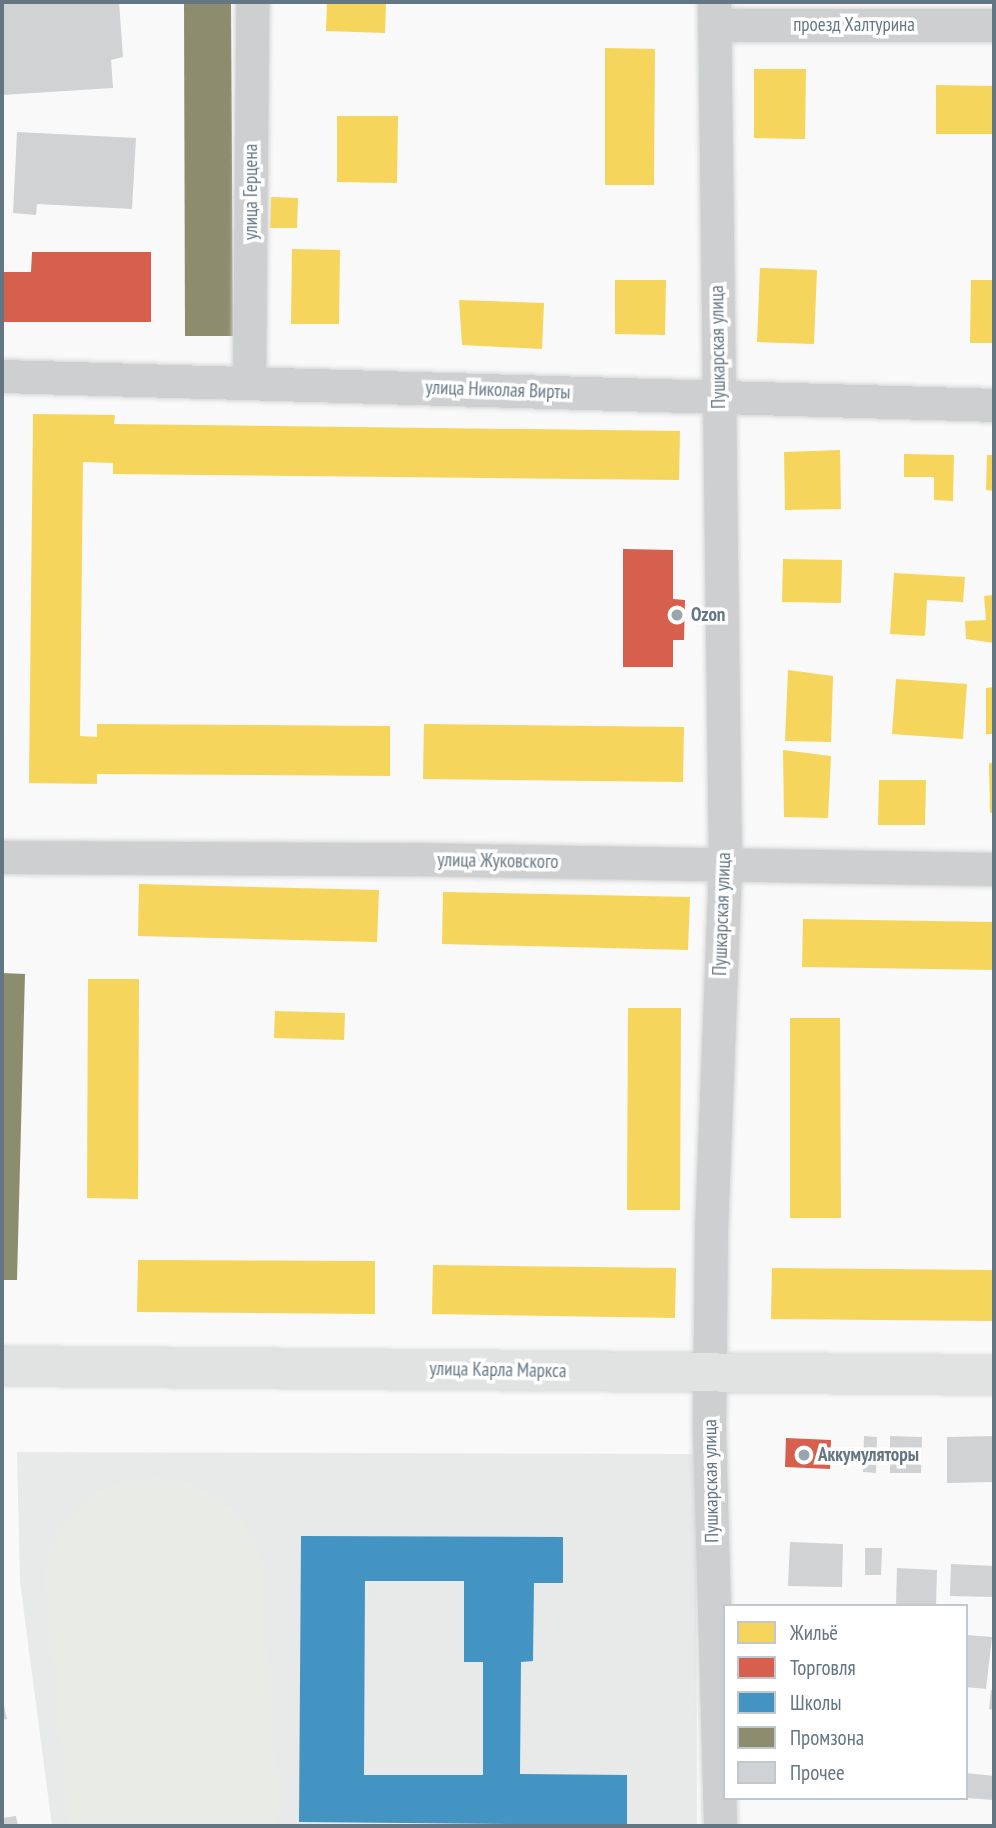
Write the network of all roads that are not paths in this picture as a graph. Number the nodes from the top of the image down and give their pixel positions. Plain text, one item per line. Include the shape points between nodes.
1 (252, 2) edge
2 (714, 13) edge
3 (994, 25) edge
4 (2, 376) edge
5 (249, 383) junction
6 (718, 395) junction
7 (994, 405) edge
8 (2, 858) edge
9 (725, 866) junction
10 (994, 869) edge
11 (2, 1366) edge
12 (710, 1372) junction
13 (994, 1375) edge
14 (720, 1826) edge

1 - 5 street, улица Герцена
2 - 3 street, проезд Халтурина
2 - 6 street, Пушкарская улица
4 - 5 street, улица Николая Вирты
5 - 6 street, улица Николая Вирты
6 - 7 street, улица Николая Вирты
6 - 9 street, Пушкарская улица
8 - 9 street, улица Жуковского via 413,859
9 - 10 street, улица Жуковского
9 - 12 street, Пушкарская улица
11 - 12 main road, улица Карла Маркса
12 - 13 main road, улица Карла Маркса
12 - 14 street, Пушкарская улица

